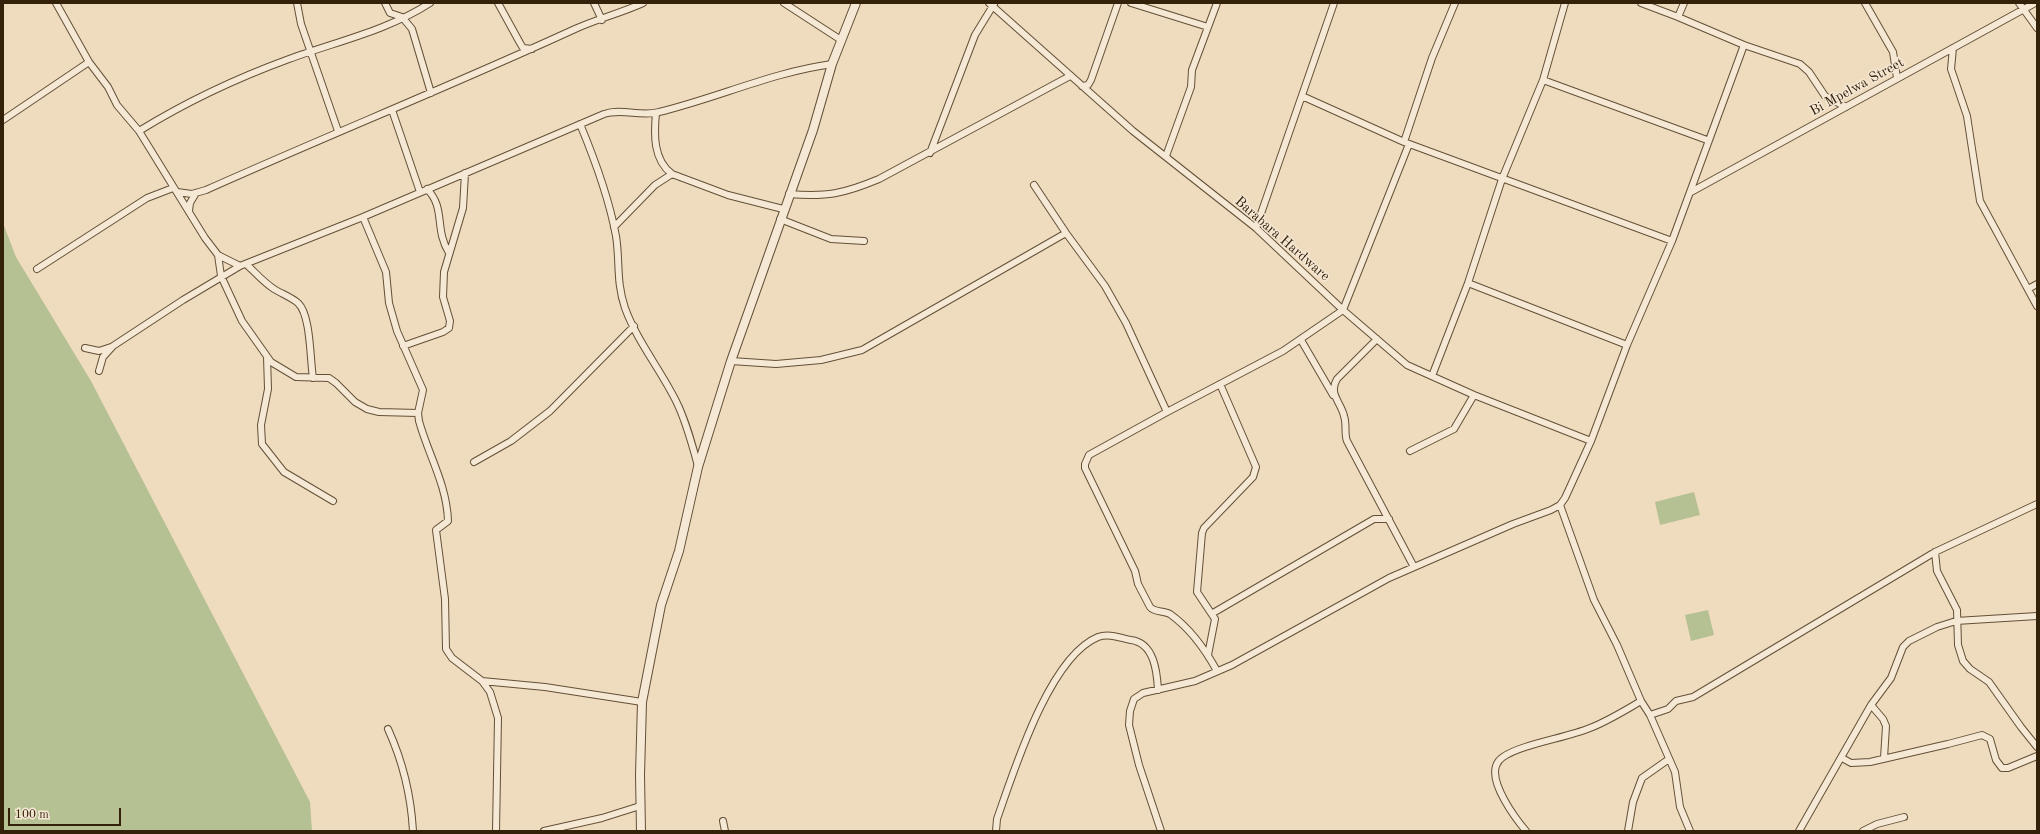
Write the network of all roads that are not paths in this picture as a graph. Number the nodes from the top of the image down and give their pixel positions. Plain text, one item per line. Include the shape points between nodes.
1 (56, 3) edge
2 (297, 3) edge
3 (385, 3) edge
4 (430, 3) edge
5 (498, 3) edge
6 (594, 3) edge
7 (643, 3) edge
8 (784, 3) edge
9 (856, 3) edge
10 (1118, 3) edge
11 (1131, 3) edge
12 (1218, 3) edge
13 (1334, 3) edge
14 (1455, 3) edge
15 (1565, 3) edge
16 (1641, 3) edge
17 (1684, 3) edge
18 (1865, 3) edge
19 (2019, 3) edge
20 (2035, 3) edge
21 (992, 4) edge
22 (2022, 10) junction
23 (402, 17) junction
24 (1678, 17) junction
25 (602, 20) junction
26 (1208, 27) junction
27 (2037, 28) edge
28 (841, 40) junction
29 (1744, 45) junction
30 (1953, 48) junction
31 (534, 49) junction
32 (310, 53) junction
33 (89, 62) junction
34 (832, 64) junction
35 (1070, 76) junction
36 (1897, 78) junction
37 (1543, 80) junction
38 (1082, 86) junction
39 (431, 93) junction
40 (1302, 96) junction
41 (1846, 107) junction
42 (392, 110) junction
43 (656, 113) junction
44 (3, 120) edge
45 (580, 124) junction
46 (139, 131) junction
47 (338, 131) junction
48 (1707, 140) junction
49 (1407, 143) junction
50 (930, 153) junction
51 (1166, 156) junction
52 (465, 173) junction
53 (672, 174) junction
54 (1502, 179) junction
55 (1034, 185) dead end
56 (426, 189) junction
57 (175, 190) junction
58 (420, 192) junction
59 (1691, 192) junction
60 (196, 193) junction
61 (789, 194) junction
62 (783, 209) junction
63 (189, 211) junction
64 (363, 216) junction
65 (780, 219) junction
66 (614, 227) junction
67 (1256, 228) junction
68 (1066, 233) junction
69 (864, 241) dead end
70 (1672, 241) junction
71 (449, 253) junction
72 (218, 255) junction
73 (246, 264) junction
74 (240, 266) junction
75 (37, 269) dead end
76 (221, 276) junction
77 (1468, 282) junction
78 (2037, 284) edge
79 (2028, 288) junction
80 (2037, 306) edge
81 (1343, 310) junction
82 (634, 326) junction
83 (1377, 339) junction
84 (1301, 340) junction
85 (1628, 345) junction
86 (113, 346) junction
87 (403, 346) junction
88 (85, 348) dead end
89 (266, 357) junction
90 (731, 361) junction
91 (99, 370) dead end
92 (1432, 376) junction
93 (313, 378) junction
94 (1220, 384) junction
95 (1474, 395) junction
96 (1334, 396) junction
97 (1167, 412) junction
98 (418, 413) junction
99 (1591, 441) junction
100 (1410, 451) dead end
101 (474, 462) dead end
102 (698, 467) junction
103 (333, 501) dead end
104 (2037, 504) edge
105 (1560, 505) junction
106 (1389, 519) junction
107 (1935, 552) junction
108 (1414, 567) junction
109 (1213, 613) junction
110 (2037, 616) edge
111 (1956, 621) junction
112 (1208, 655) junction
113 (1217, 672) junction
114 (482, 681) junction
115 (1158, 690) junction
116 (1641, 701) junction
117 (642, 702) junction
118 (1871, 705) junction
119 (1650, 715) junction
120 (388, 729) dead end
121 (2037, 747) edge
122 (2037, 756) edge
123 (1842, 758) junction
124 (1884, 758) junction
125 (1669, 760) junction
126 (640, 806) junction
127 (1904, 817) dead end
128 (723, 821) dead end
129 (413, 831) edge
130 (496, 831) edge
131 (544, 831) edge
132 (641, 831) edge
133 (725, 831) edge
134 (996, 831) edge
135 (1161, 831) edge
136 (1526, 831) edge
137 (1628, 831) edge
138 (1690, 831) edge
139 (1800, 831) edge
140 (1863, 831) edge

1 - 33 street
2 - 32 street
3 - 23 street via 392,15
4 - 23 street
5 - 31 street via 523,48
6 - 25 street
7 - 25 street
8 - 28 street
9 - 28 street
10 - 38 street via 1091,80 1088,85
11 - 26 street
12 - 26 street
13 - 40 street
14 - 49 street via 1432,58
15 - 37 street
16 - 24 street
17 - 24 street
18 - 36 street via 1893,52
19 - 22 street
20 - 22 street, Bi Mpelwa Street
21 - 35 street, Barabara Hardware
21 - 50 street via 975,35
22 - 27 street
22 - 30 street, Bi Mpelwa Street
23 - 32 street
23 - 39 street via 412,29
24 - 29 street
25 - 31 street
26 - 51 street via 1192,70 1191,87
28 - 34 street
29 - 41 street via 1800,64 1809,72 1825,96
29 - 48 street
30 - 36 street, Bi Mpelwa Street
30 - 79 street via 1951,69 1967,116 1980,201
31 - 39 street
32 - 46 street via 290,58 219,88 168,112
32 - 47 street
33 - 44 street
33 - 46 street via 108,87 117,105
34 - 43 street via 800,70
34 - 61 street
35 - 38 street, Barabara Hardware
35 - 50 street
36 - 41 street, Bi Mpelwa Street
37 - 48 street
37 - 54 street
38 - 51 street, Barabara Hardware via 1133,132
39 - 42 street
40 - 49 street
40 - 67 street
41 - 59 street, Bi Mpelwa Street
42 - 47 street
42 - 58 street
43 - 45 street via 611,112
43 - 53 street via 655,142 662,163
45 - 52 street
45 - 66 street via 597,166
46 - 57 street
47 - 60 street
48 - 59 street
49 - 54 street
49 - 81 street
50 - 61 street via 879,179 845,192 826,196
51 - 67 street, Barabara Hardware
52 - 56 street
52 - 71 street via 463,208
53 - 62 street via 728,195
53 - 66 street via 655,185
54 - 70 street
54 - 77 street
55 - 68 street
56 - 58 street
56 - 71 street via 436,201 441,238
57 - 60 street
57 - 63 street
57 - 75 street via 147,198
58 - 64 street
59 - 70 street
60 - 63 street
61 - 62 street
62 - 65 street
63 - 72 street
64 - 73 street
64 - 87 street via 386,272 389,303
65 - 69 street via 831,239
65 - 90 street
66 - 82 street via 618,279 625,307
67 - 81 street, Barabara Hardware
68 - 90 street via 862,350 821,360 776,364
68 - 97 street via 1105,286 1126,323
70 - 85 street
71 - 87 street via 444,272 443,296 450,321 449,328
72 - 74 street
72 - 76 street
73 - 74 street
73 - 93 street via 268,285 293,299 302,308 306,320
74 - 76 street
76 - 86 street
76 - 89 street via 242,321
77 - 85 street
77 - 92 street
78 - 79 street
79 - 80 street
81 - 83 street, Barabara Hardware
81 - 84 street
82 - 101 street via 544,416 512,440
82 - 102 street via 682,413
83 - 92 street, Barabara Hardware via 1406,364
83 - 96 street via 1337,379 1334,384
84 - 94 street
84 - 96 street
85 - 99 street
86 - 88 street via 99,351
86 - 91 street via 103,358
87 - 98 street via 423,390
89 - 93 street via 296,377
89 - 103 street via 268,389 261,426 262,444 275,462 293,478
90 - 102 street
92 - 95 street, Barabara Hardware
93 - 98 street via 330,378 355,402 374,411
94 - 97 street
94 - 109 street via 1256,467 1253,477 1202,533 1197,592
95 - 99 street, Barabara Hardware
95 - 100 street via 1454,429
96 - 106 street via 1344,416 1347,441
97 - 112 street via 1089,455 1085,468 1150,608 1169,614 1185,627
98 - 114 street via 420,426 439,475 448,519 436,530 445,599 446,649 452,658
99 - 105 street
102 - 117 street via 679,551 661,605
104 - 107 street
105 - 108 street
105 - 116 street via 1594,600
106 - 108 street
106 - 109 street via 1374,519
107 - 111 street via 1937,570 1956,607
107 - 119 street via 1693,697 1676,701 1668,709
108 - 113 street
109 - 112 street via 1215,622
110 - 111 street
111 - 118 street via 1919,636 1903,647 1891,678
111 - 121 street via 1958,645 1963,661 1989,682
112 - 113 street
113 - 115 street via 1195,681
114 - 117 street via 552,688
114 - 130 street via 490,692 498,718
115 - 134 street via 1154,661 1145,644 1140,641 1112,635 1099,637 1073,656 1058,675 1027,734 997,818
115 - 135 street via 1143,693 1134,699 1129,725
116 - 119 street
116 - 136 street via 1590,728 1522,749 1500,760 1495,767 1499,789 1515,818
117 - 126 street
118 - 123 street
118 - 124 street via 1886,726
119 - 125 street
120 - 129 street via 408,784
122 - 124 street via 2002,768 1996,760 1990,739 1982,735
123 - 124 street via 1857,764
123 - 139 street
125 - 137 street via 1642,778 1633,802
125 - 138 street via 1677,782 1680,807
126 - 131 street via 602,818
126 - 132 street
127 - 140 street via 1877,824
128 - 133 street

